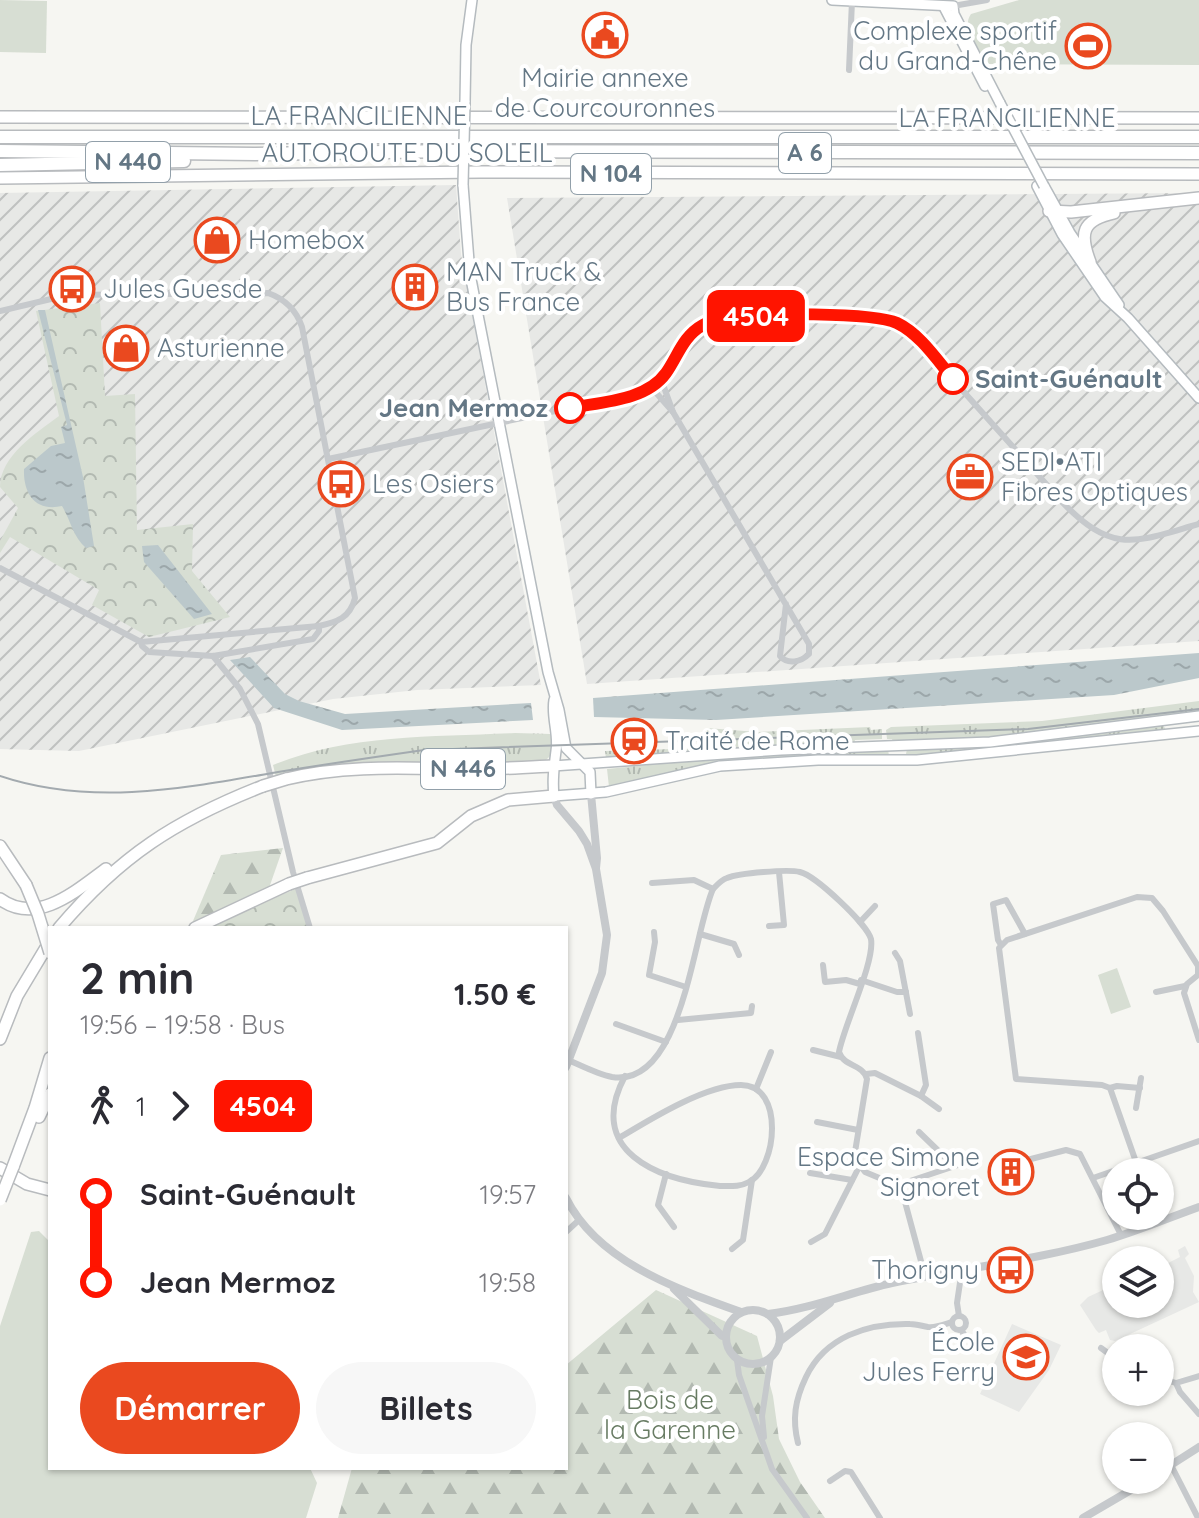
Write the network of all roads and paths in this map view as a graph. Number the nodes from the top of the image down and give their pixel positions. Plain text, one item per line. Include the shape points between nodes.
1 (472, 0) edge
2 (832, 0) edge
3 (987, 0) edge
4 (852, 1) edge
5 (949, 6) junction
6 (849, 70) dead end
7 (0, 114) edge
8 (1199, 118) edge
9 (0, 137) edge
10 (1199, 137) edge
11 (0, 151) edge
12 (1199, 153) edge
13 (255, 154) junction
14 (0, 165) edge
15 (1199, 174) edge
16 (0, 178) edge
17 (1199, 198) edge
18 (1165, 201) junction
19 (1053, 211) junction
20 (1090, 262) junction
21 (0, 311) edge
22 (1128, 318) junction
23 (661, 379) junction
24 (651, 387) junction
25 (1199, 398) edge
26 (673, 412) junction
27 (500, 424) junction
28 (328, 459) junction
29 (1199, 524) edge
30 (0, 568) edge
31 (786, 604) junction
32 (319, 626) junction
33 (141, 642) junction
34 (213, 656) junction
35 (554, 700) junction
36 (1199, 716) edge
37 (1199, 731) edge
38 (584, 764) junction
39 (553, 766) junction
40 (591, 794) junction
41 (554, 796) junction
42 (0, 846) edge
43 (128, 859) junction
44 (596, 869) junction
45 (779, 872) junction
46 (652, 883) dead end
47 (713, 889) junction
48 (0, 899) edge
49 (875, 906) dead end
50 (227, 912) junction
51 (860, 922) junction
52 (61, 926) edge
53 (199, 926) edge
54 (210, 926) edge
55 (309, 926) edge
56 (769, 926) dead end
57 (654, 932) dead end
58 (700, 934) junction
59 (1025, 934) junction
60 (48, 944) edge
61 (1001, 945) junction
62 (48, 946) edge
63 (895, 953) dead end
64 (739, 955) dead end
65 (823, 965) dead end
66 (1199, 973) edge
67 (861, 982) junction
68 (1185, 986) junction
69 (686, 987) junction
70 (906, 992) junction
71 (1156, 992) dead end
72 (752, 1006) dead end
73 (910, 1014) dead end
74 (678, 1020) junction
75 (616, 1024) dead end
76 (918, 1033) dead end
77 (0, 1039) edge
78 (1199, 1040) edge
79 (666, 1042) junction
80 (813, 1050) dead end
81 (771, 1052) dead end
82 (841, 1057) junction
83 (568, 1060) edge
84 (568, 1062) edge
85 (48, 1064) edge
86 (866, 1074) junction
87 (610, 1076) junction
88 (625, 1076) junction
89 (1141, 1078) dead end
90 (1110, 1088) junction
91 (1140, 1088) junction
92 (756, 1089) junction
93 (616, 1094) junction
94 (921, 1096) junction
95 (48, 1098) edge
96 (1136, 1108) dead end
97 (939, 1109) dead end
98 (817, 1122) dead end
99 (858, 1130) junction
100 (919, 1132) dead end
101 (26, 1133) junction
102 (619, 1138) junction
103 (1199, 1141) edge
104 (1135, 1158) edge
105 (1148, 1158) edge
106 (1027, 1160) dead end
107 (964, 1163) dead end
108 (954, 1166) junction
109 (859, 1167) junction
110 (6, 1168) edge
111 (810, 1173) dead end
112 (666, 1174) junction
113 (1102, 1175) edge
114 (1093, 1178) junction
115 (752, 1180) junction
116 (852, 1180) junction
117 (734, 1187) junction
118 (901, 1187) junction
119 (48, 1189) edge
120 (0, 1200) edge
121 (568, 1201) edge
122 (748, 1202) junction
123 (1199, 1210) edge
124 (579, 1220) junction
125 (674, 1227) dead end
126 (568, 1230) edge
127 (1121, 1235) junction
128 (811, 1242) dead end
129 (732, 1249) dead end
130 (962, 1269) junction
131 (925, 1276) junction
132 (670, 1286) junction
133 (834, 1300) junction
134 (741, 1312) junction
135 (768, 1314) junction
136 (956, 1319) junction
137 (961, 1330) junction
138 (725, 1336) junction
139 (780, 1341) junction
140 (959, 1344) dead end
141 (771, 1357) junction
142 (737, 1360) junction
143 (1199, 1376) edge
144 (1176, 1383) joint
145 (1199, 1414) edge
146 (798, 1443) dead end
147 (1199, 1447) edge
148 (766, 1452) junction
149 (1174, 1463) edge
150 (1174, 1471) edge
151 (830, 1481) dead end
152 (1128, 1494) edge
153 (1099, 1514) edge
154 (807, 1518) edge
155 (880, 1518) edge
156 (1083, 1518) edge
157 (1198, 1518) edge

1 - 27 main road, bridge via 463,185 470,274
2 - 4 main road
3 - 5 street
4 - 5 main road
4 - 6 street
5 - 19 main road, bridge
7 - 8 highway, LA FRANCILIENNE / N 104
9 - 10 highway, AUTOROUTE DU SOLEIL / A 6
11 - 13 highway, AUTOROUTE DU SOLEIL / A 6
12 - 13 highway, AUTOROUTE DU SOLEIL / A 6
13 - 14 highway, N 440 via 227,160
15 - 16 highway, N 104 via 466,172
17 - 18 highway
18 - 19 highway
18 - 20 highway via 1092,221 1083,239
19 - 20 main road
19 - 22 main road via 1105,297
20 - 22 main road
21 - 28 street via 68,295 277,297 299,316
22 - 25 main road
23 - 24 street
23 - 26 street
23 - 29 street via 691,334 719,318 887,319 920,341 1090,528 1114,540 1131,541
24 - 26 street
24 - 27 street
26 - 31 street
27 - 28 street
27 - 35 main road
28 - 32 street via 355,598 342,621
30 - 33 street
31 - 31 street via 809,644 809,654 800,661 780,656
32 - 33 street
32 - 34 street via 313,639
33 - 34 street via 149,652
34 - 55 street via 240,689 258,724
35 - 38 main road via 566,748
35 - 39 main road
36 - 38 main road via 990,742
37 - 40 main road via 917,760 720,766
38 - 39 main road
38 - 40 main road via 590,772
39 - 41 main road
39 - 43 highway, N 446, bridge via 309,773 207,808
40 - 41 main road
40 - 44 street
41 - 44 street via 587,844
41 - 50 highway, N 446, bridge via 508,800 471,816 437,843 307,878
42 - 62 highway, bridge via 26,885
43 - 48 highway via 114,862 44,908 23,909
43 - 52 highway, N 446
44 - 83 street via 606,926 605,958
45 - 47 street via 730,876
45 - 51 street via 809,876
45 - 56 street via 784,925
46 - 47 street via 694,880
47 - 58 street
49 - 51 street
50 - 53 highway, N 446
50 - 54 highway
51 - 67 street via 871,942
57 - 69 street via 649,975
58 - 64 street via 734,944
58 - 69 street
59 - 61 street
59 - 61 street via 1006,900 993,904
59 - 66 street via 1148,897 1171,923
60 - 77 highway via 17,996
61 - 90 street via 1016,1079
63 - 70 street
65 - 67 street via 825,982
66 - 68 street
67 - 70 street
67 - 82 street
68 - 71 street
68 - 78 street
69 - 74 street
70 - 73 street
72 - 74 street via 751,1013
74 - 79 street
75 - 79 street
76 - 94 street via 926,1085
79 - 88 street via 648,1065
80 - 82 street
81 - 92 street
82 - 86 street
84 - 87 street
85 - 101 highway
86 - 94 street via 875,1073
86 - 99 street
87 - 88 street
87 - 93 street
88 - 93 street
89 - 91 street
90 - 91 street
90 - 104 street
91 - 96 street
92 - 102 street via 741,1085 705,1094
92 - 115 street via 768,1100 771,1115 767,1157
93 - 102 street via 612,1116
94 - 97 street
95 - 101 highway
98 - 99 street
99 - 109 street via 854,1158
100 - 108 street
101 - 110 highway
102 - 112 street via 632,1158
103 - 105 street
106 - 114 street via 1073,1151
107 - 108 street
108 - 118 street
109 - 116 street
109 - 118 street
110 - 119 highway via 27,1184
110 - 120 highway, bridge
111 - 116 street
112 - 117 street
112 - 125 street via 658,1205
113 - 114 street
114 - 127 street
115 - 117 street
115 - 122 street
116 - 128 street via 825,1234
117 - 122 street
118 - 131 street
121 - 124 street
122 - 129 street via 743,1240
123 - 127 street
124 - 126 street
124 - 132 street via 608,1248
127 - 130 street
130 - 131 street
130 - 136 street
131 - 133 street
132 - 134 street
132 - 138 street
133 - 135 street
133 - 139 street
134 - 135 street via 755,1309
134 - 138 street via 730,1321
135 - 139 street via 778,1326
136 - 137 street via 954,1328
136 - 137 street via 966,1321
136 - 146 street via 931,1328 876,1327 831,1344 812,1366 798,1396
137 - 140 street
138 - 142 street
139 - 141 street
141 - 142 street via 754,1364
141 - 148 street via 762,1416
142 - 148 street
143 - 144 street
144 - 145 street
147 - 149 street
148 - 154 street via 781,1484
150 - 157 street
151 - 155 street via 851,1472
152 - 153 street
153 - 156 street

